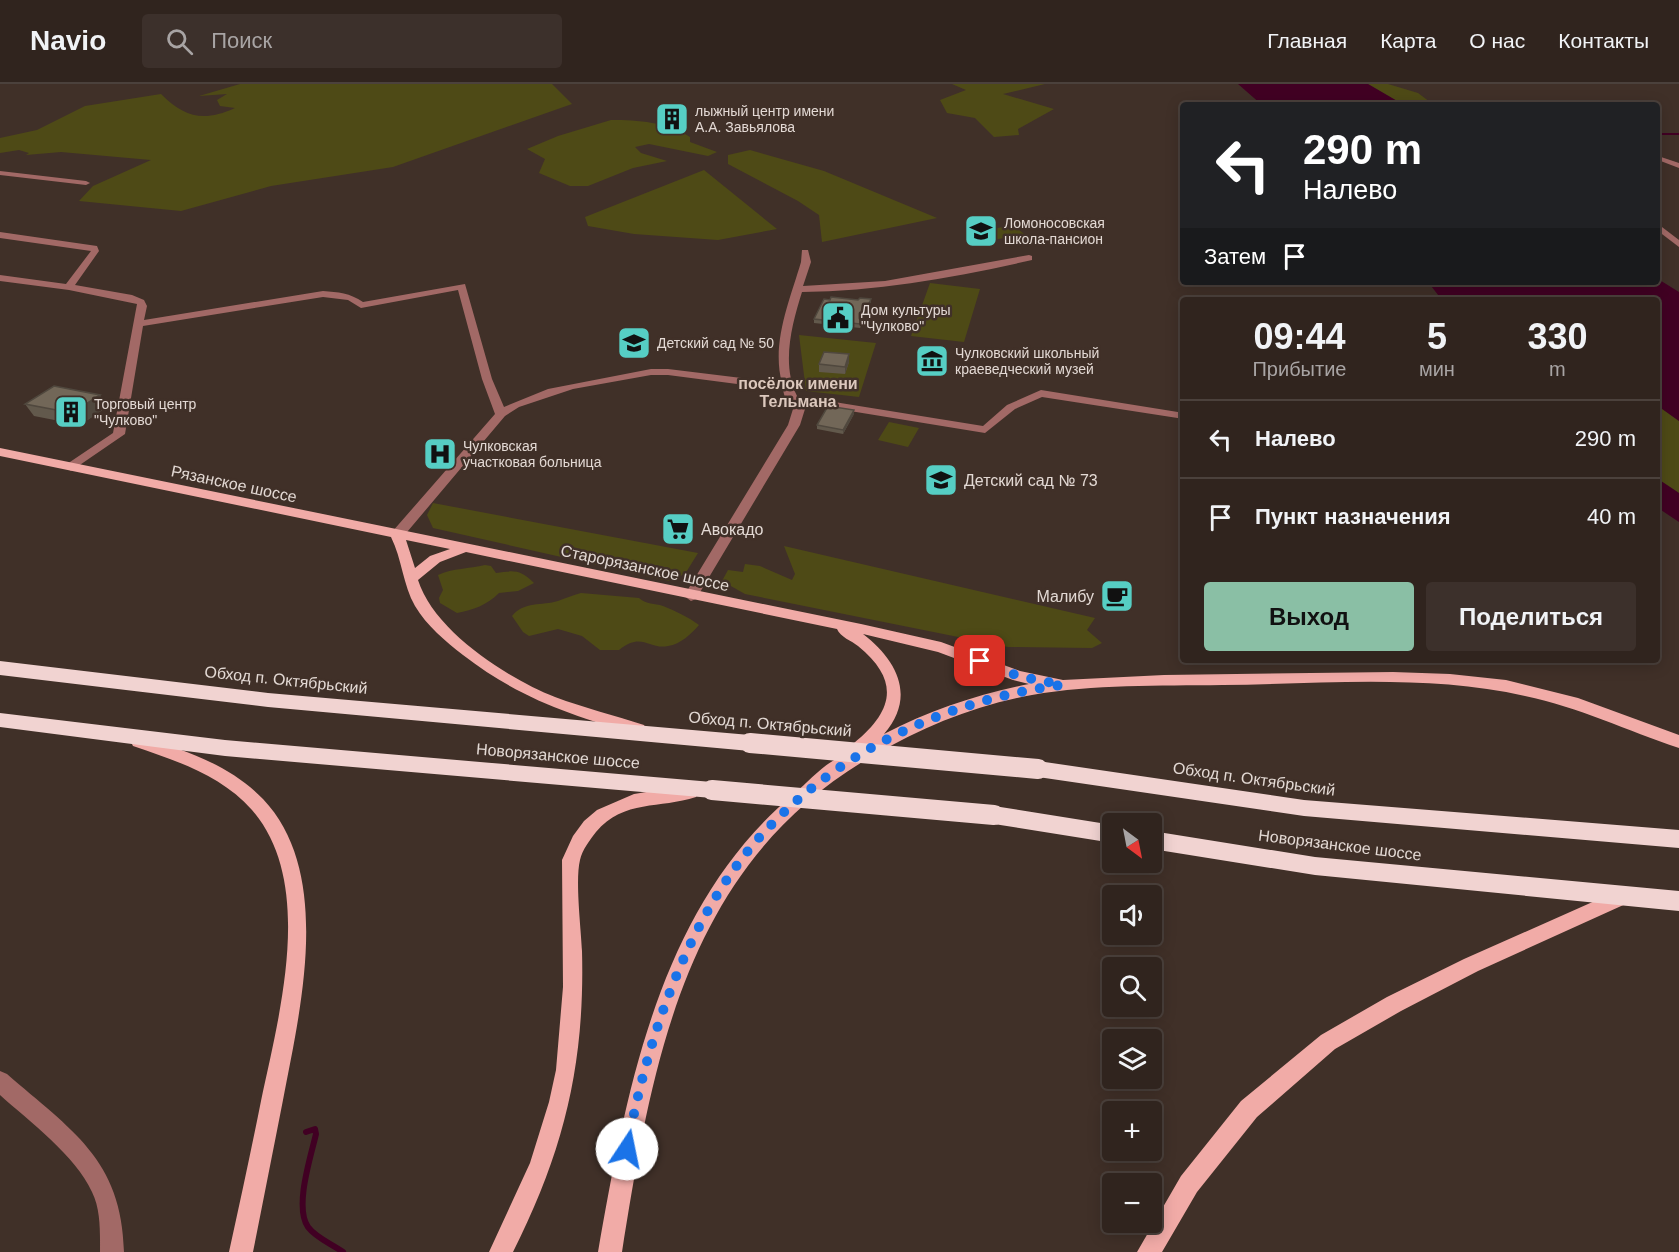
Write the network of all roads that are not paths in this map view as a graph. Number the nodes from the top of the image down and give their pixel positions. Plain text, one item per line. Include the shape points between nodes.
1 (1660, 159) edge
2 (1679, 166) edge
3 (0, 172) edge
4 (86, 183) dead end
5 (1660, 229) edge
6 (0, 235) edge
7 (1679, 244) edge
8 (805, 252) dead end
9 (1029, 258) dead end
10 (0, 279) edge
11 (69, 287) junction
12 (798, 289) junction
13 (139, 324) junction
14 (789, 393) junction
15 (501, 414) junction
16 (1180, 415) edge
17 (0, 452) edge
18 (71, 467) junction
19 (397, 535) junction
20 (462, 549) junction
21 (413, 577) junction
22 (691, 596) junction
23 (822, 623) junction
24 (0, 668) edge
25 (1062, 685) junction
26 (0, 720) edge
27 (661, 735) junction
28 (119, 736) junction
29 (1679, 742) edge
30 (835, 770) junction
31 (712, 790) junction
32 (1102, 832) edge
33 (1679, 839) edge
34 (1162, 842) edge
35 (1625, 896) junction
36 (1679, 901) edge
37 (0, 1081) edge
38 (112, 1252) edge
39 (241, 1252) edge
40 (501, 1252) edge
41 (610, 1252) edge
42 (1149, 1252) edge

1 - 2 street
3 - 4 street
5 - 7 street
6 - 11 street via 94,248
8 - 12 street
9 - 12 street via 891,284
10 - 11 street
11 - 13 street via 141,302
12 - 14 street via 786,332 784,371
13 - 15 street via 323,294 351,298 360,305 462,286 487,379
13 - 18 street via 119,434
14 - 15 street via 651,372 533,396
14 - 16 street via 985,430 1011,407 1041,393
14 - 22 street via 799,409 794,425
15 - 19 street
17 - 18 main road, Рязанское шоссе
18 - 19 main road, Рязанское шоссе
19 - 20 main road, Рязанское шоссе
19 - 21 main road
20 - 21 main road via 435,559
20 - 22 main road, Старорязанское шоссе
21 - 27 main road via 424,609 472,655 537,695
22 - 23 main road, Старорязанское шоссе
23 - 25 main road via 941,647 1018,676
23 - 30 main road via 851,633 872,649 889,676 894,695 884,723
24 - 27 highway, Обход п. Октябрьский via 268,700
25 - 29 main road via 1244,679 1457,680 1544,695
25 - 30 main road via 1024,690 961,707 895,735
26 - 28 highway, Новорязанское шоссе
27 - 33 highway, Обход п. Октябрьский, bridge via 1038,769 1304,808
28 - 31 highway, Новорязанское шоссе
28 - 39 main road via 193,759 222,774 247,794 270,822 285,850 294,884 298,927 288,1016
30 - 41 main road via 757,840 700,925 677,974 631,1129
31 - 32 highway, Новорязанское шоссе, bridge via 994,815
31 - 40 main road via 633,801 608,811 590,825 578,843 571,860 572,1006 563,1095 545,1157
34 - 35 highway, Новорязанское шоссе via 1315,866
35 - 36 highway
35 - 42 main road via 1471,965 1328,1042 1249,1109 1189,1184
37 - 38 street via 67,1143 99,1181 112,1227

